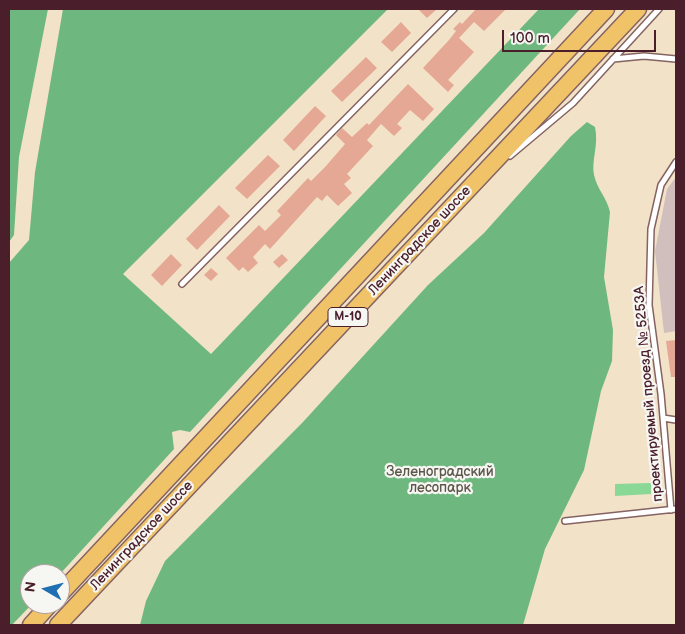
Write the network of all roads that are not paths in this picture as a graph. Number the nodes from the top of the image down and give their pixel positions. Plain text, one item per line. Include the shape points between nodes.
1 (454, 9) edge
2 (606, 9) edge
3 (638, 9) edge
4 (659, 9) edge
5 (612, 59) junction
6 (676, 59) edge
7 (676, 162) edge
8 (463, 195) junction
9 (182, 284) dead end
10 (663, 418) junction
11 (676, 420) edge
12 (674, 510) edge
13 (565, 521) dead end
14 (70, 583) edge
15 (41, 614) edge
16 (31, 625) edge
17 (58, 625) edge

1 - 9 lane
2 - 14 highway, Ленинградское шоссе / М-10
3 - 8 highway, Ленинградское шоссе / М-10
4 - 5 lane
5 - 6 lane via 644,56
5 - 8 lane via 573,103
7 - 10 lane, проектируемый проезд № 5253А via 662,185 651,229 649,305
8 - 17 highway, Ленинградское шоссе / М-10
10 - 11 lane
10 - 12 lane, проектируемый проезд № 5253А
12 - 13 lane
15 - 16 highway

